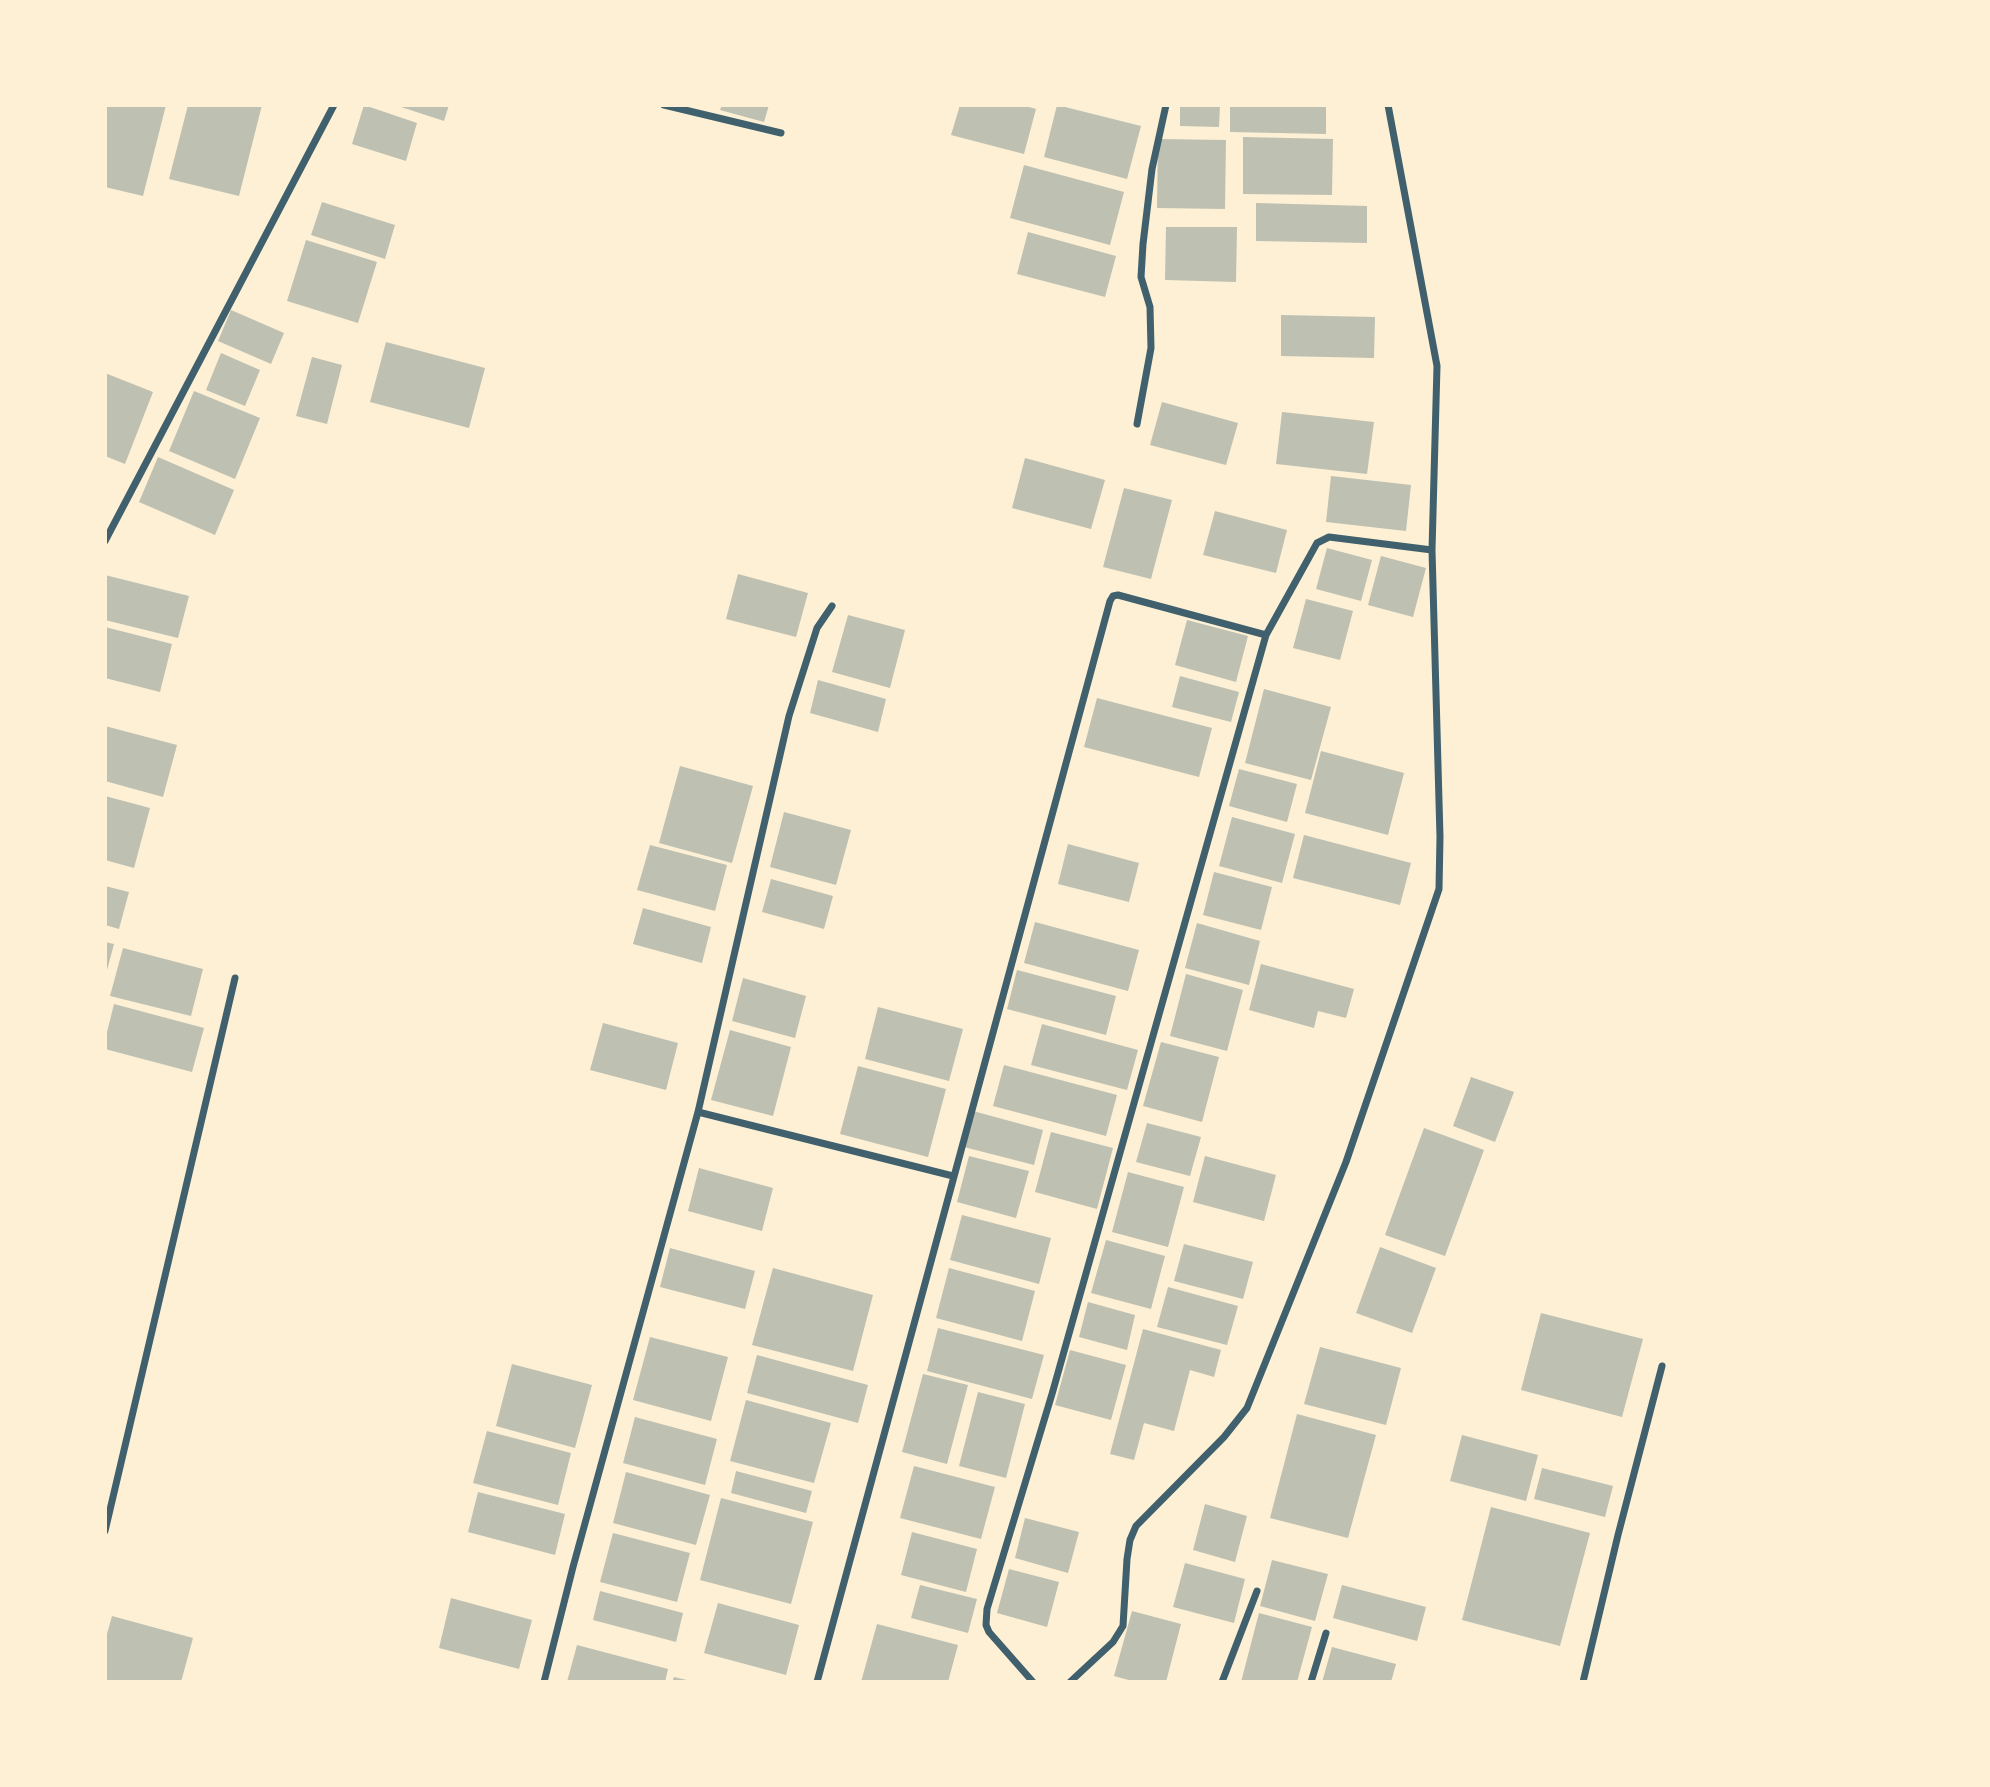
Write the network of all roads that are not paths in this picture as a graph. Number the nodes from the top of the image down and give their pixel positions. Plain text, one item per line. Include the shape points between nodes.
1 (334, 105) edge
2 (664, 105) edge
3 (1166, 105) edge
4 (1388, 105) edge
5 (781, 133) dead end
6 (1137, 424) dead end
7 (108, 528) edge
8 (105, 541) edge
9 (1432, 550) junction
10 (832, 606) dead end
11 (1266, 635) junction
12 (235, 978) dead end
13 (698, 1112) junction
14 (953, 1176) junction
15 (1662, 1366) dead end
16 (105, 1531) edge
17 (1257, 1591) dead end
18 (1326, 1633) dead end
19 (544, 1682) edge
20 (817, 1682) edge
21 (1033, 1682) edge
22 (1070, 1682) edge
23 (1222, 1682) edge
24 (1311, 1682) edge
25 (1583, 1682) edge

1 - 7 street
2 - 5 street
3 - 6 street via 1143,244 1141,277 1150,307 1151,348
4 - 9 street via 1437,366
7 - 8 street
9 - 11 street via 1322,539
9 - 22 street via 1440,889 1346,1163 1247,1408 1136,1526 1127,1559 1123,1626 1113,1642
10 - 13 street via 817,628 789,716
11 - 14 street via 1118,595 1110,601
11 - 21 street via 987,1609 989,1632
12 - 16 street
13 - 14 street
13 - 19 street
14 - 20 street
15 - 25 street
17 - 23 street
18 - 24 street

